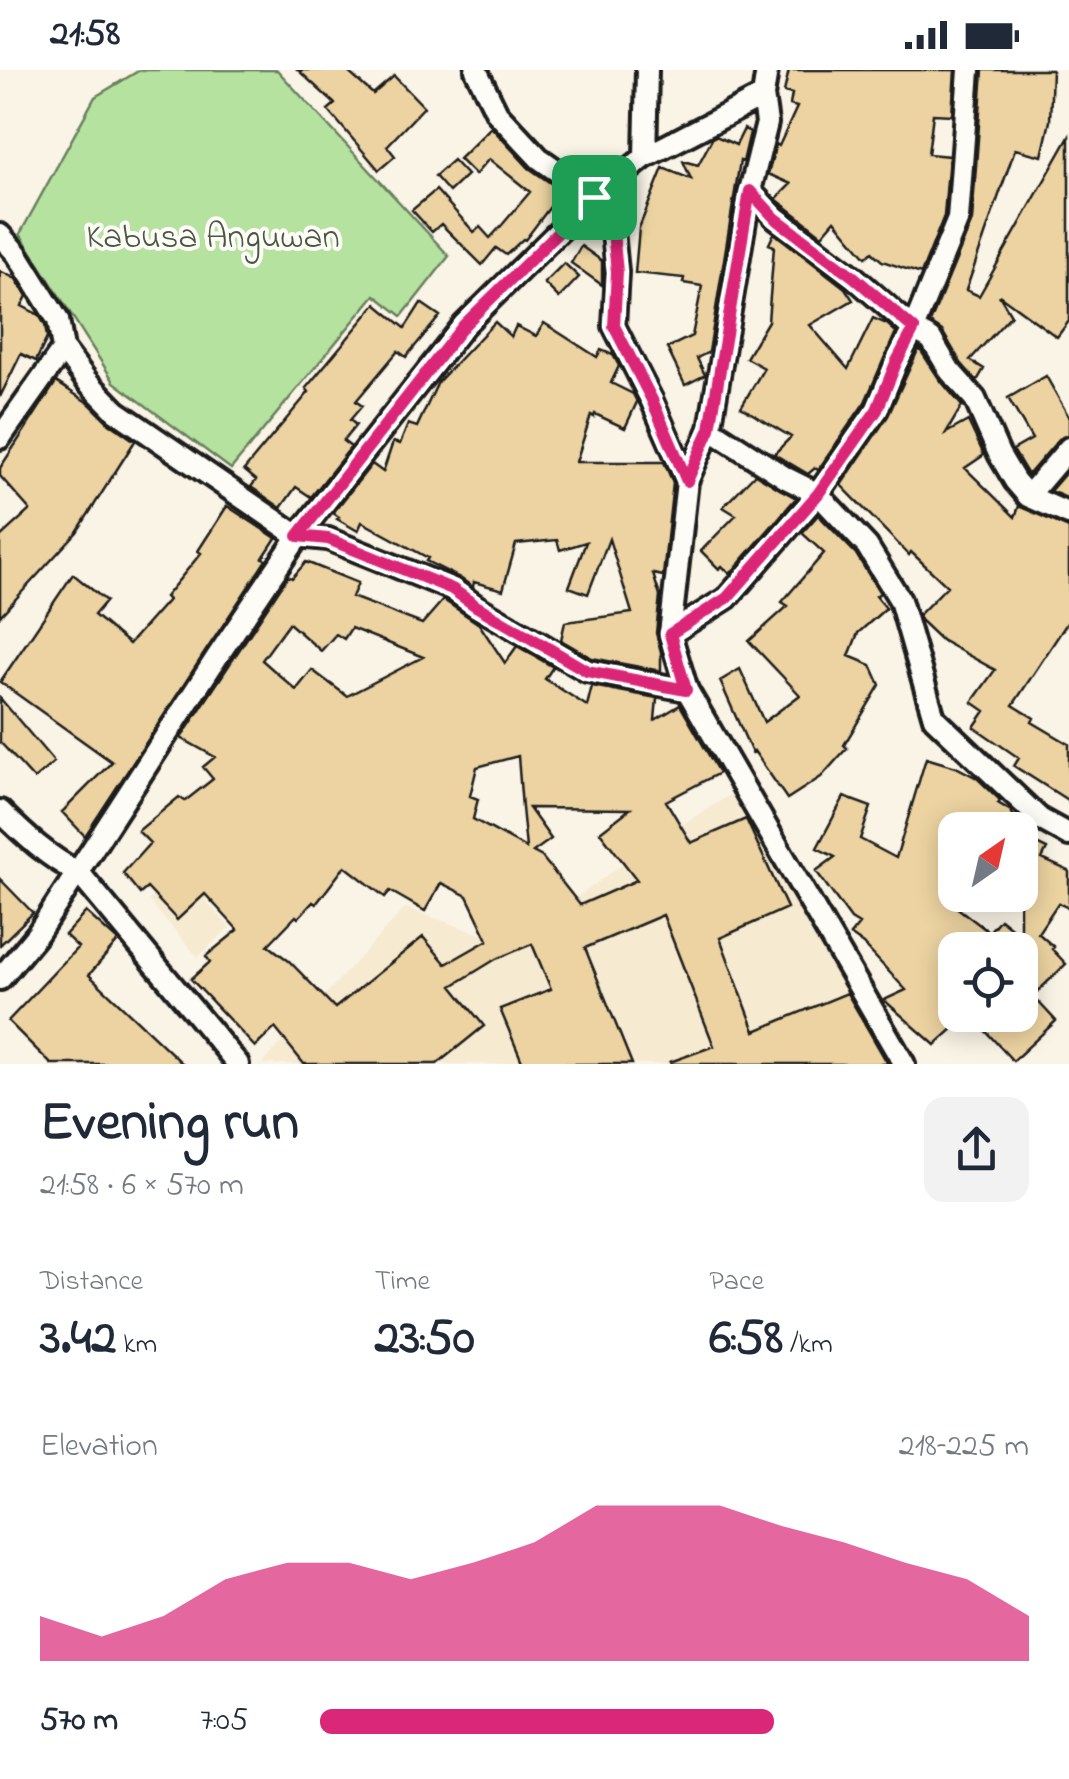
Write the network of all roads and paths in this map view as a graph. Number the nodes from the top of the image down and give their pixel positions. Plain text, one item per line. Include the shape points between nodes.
1 (476, 70) edge
2 (647, 70) edge
3 (766, 70) edge
4 (969, 70) edge
5 (763, 96) junction
6 (645, 158) junction
7 (750, 191) junction
8 (594, 197) junction
9 (0, 235) edge
10 (9, 251) edge
11 (914, 329) junction
12 (63, 348) junction
13 (710, 429) junction
14 (0, 438) edge
15 (1069, 448) edge
16 (687, 481) junction
17 (818, 494) junction
18 (1028, 496) junction
19 (1069, 514) edge
20 (298, 536) junction
21 (670, 634) junction
22 (686, 690) junction
23 (0, 812) edge
24 (1069, 835) edge
25 (79, 873) junction
26 (0, 980) edge
27 (238, 1064) edge
28 (904, 1064) edge

1 - 8 street via 496,112 539,158
2 - 6 street
3 - 5 street
4 - 11 street via 958,218
5 - 6 street
5 - 7 street via 766,123
6 - 8 street
7 - 11 street
7 - 13 street
8 - 16 street via 613,232 614,326
8 - 20 street via 464,325
9 - 10 street
10 - 12 street via 58,320
11 - 17 street via 877,410
11 - 18 street via 930,339 975,399 999,454
12 - 14 street
12 - 20 street via 116,411
13 - 16 street
13 - 17 street
15 - 18 street
16 - 21 street
17 - 21 street via 727,598
17 - 24 street via 866,546 900,600 934,718 1040,819
18 - 19 street
20 - 22 street via 328,539 452,589 587,671
20 - 25 street
21 - 22 street
22 - 28 street
23 - 25 street via 30,842
25 - 26 street
25 - 27 street

